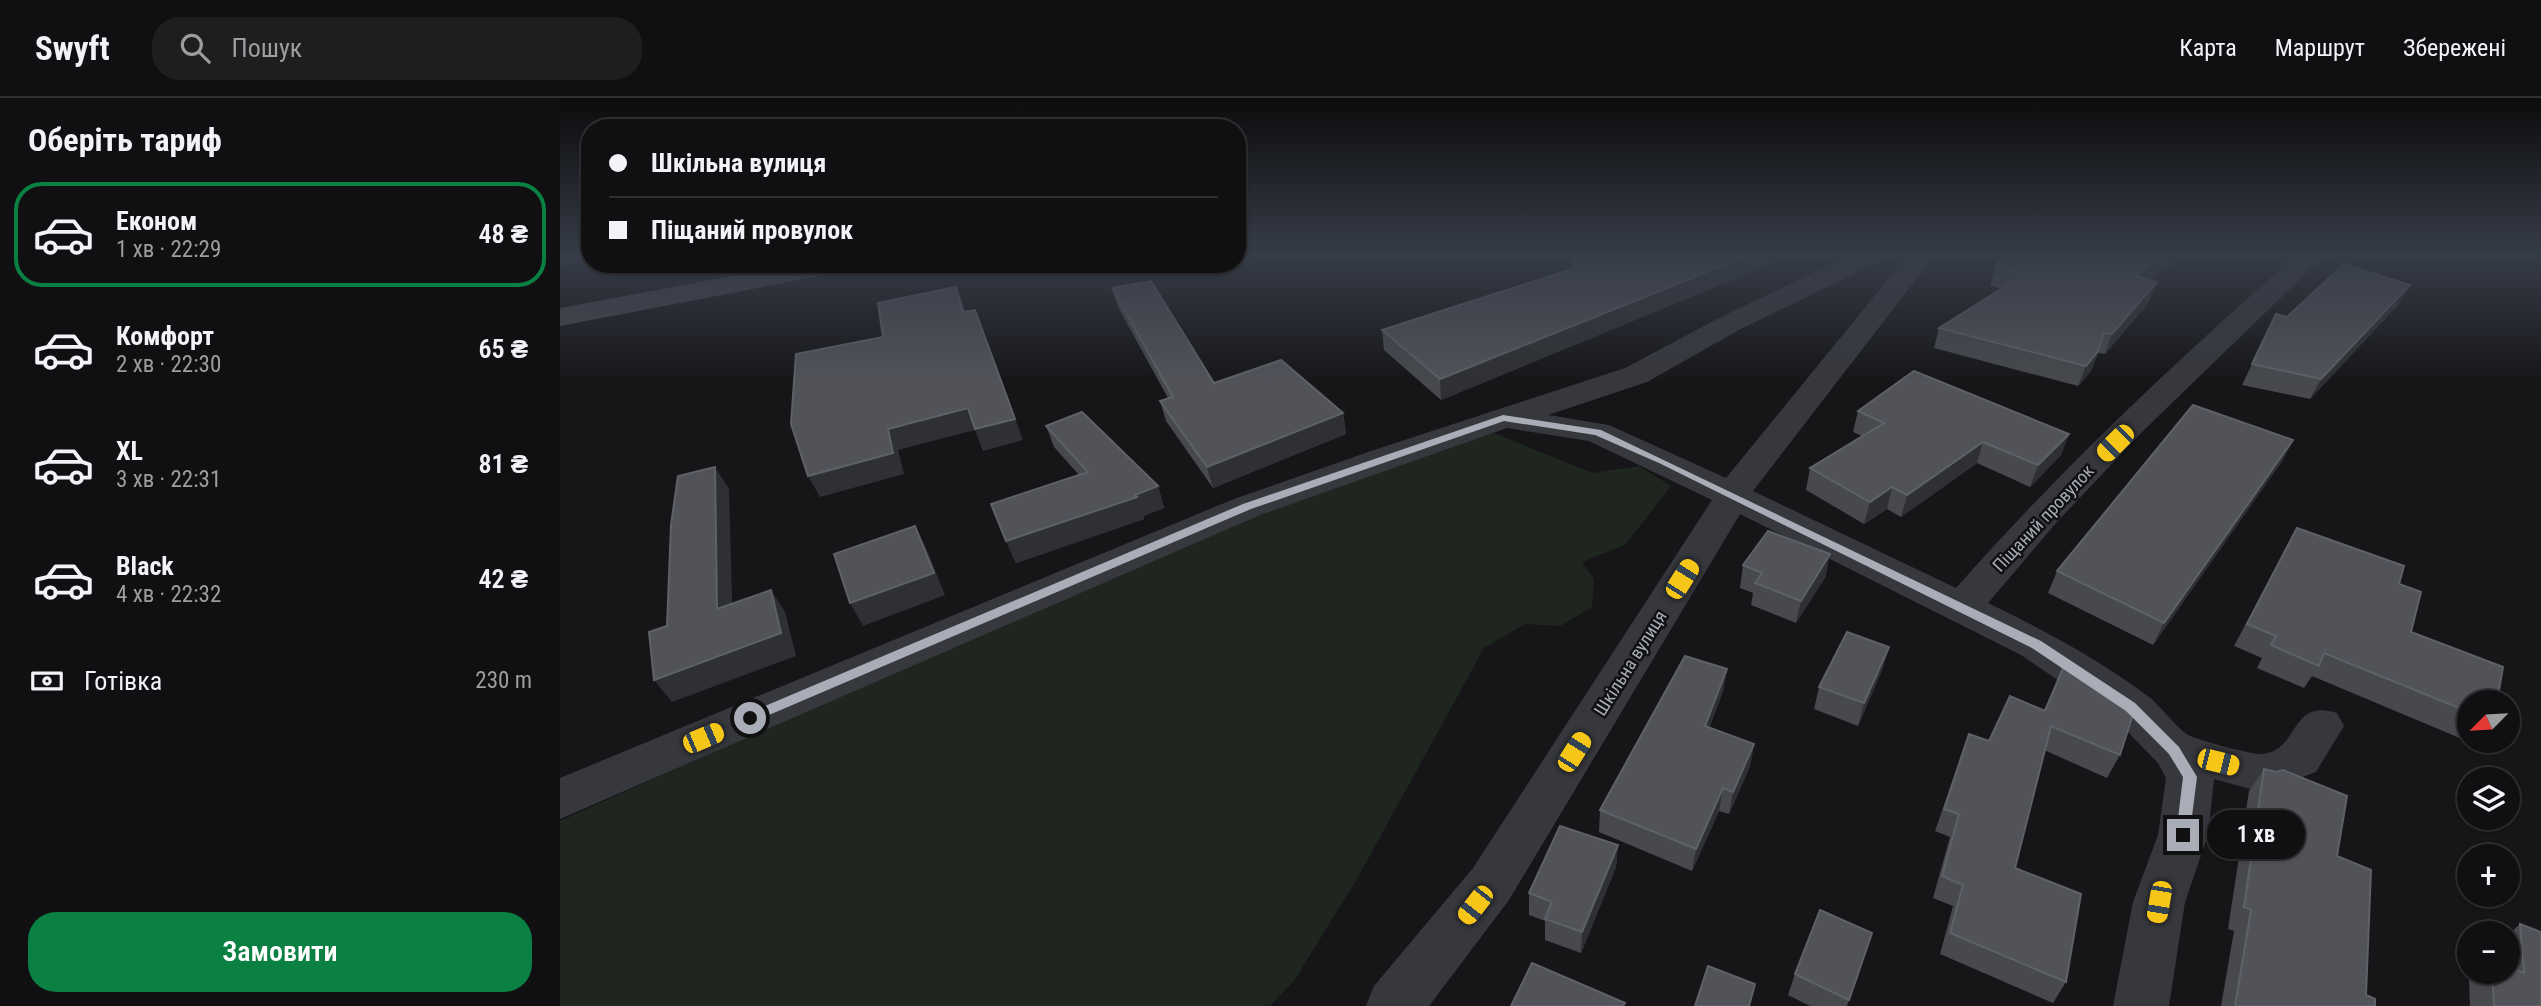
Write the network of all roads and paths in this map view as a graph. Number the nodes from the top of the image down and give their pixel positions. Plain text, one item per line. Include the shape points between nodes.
1 (658, 298) edge
2 (1782, 298) edge
3 (1887, 298) edge
4 (2266, 298) edge
5 (560, 317) edge
6 (1503, 418) junction
7 (1732, 497) junction
8 (1961, 608) junction
9 (2321, 726) dead end
10 (2174, 750) junction
11 (560, 799) edge
12 (1394, 1006) edge
13 (2141, 1006) edge

1 - 5 main road
2 - 6 street via 1636,375
3 - 7 street, Шкільна вулиця
4 - 8 street, Піщаний провулок via 2132,425 2008,551
6 - 7 street via 1597,432
6 - 11 street via 1247,507
7 - 8 street
7 - 12 street, Шкільна вулиця via 1491,884
8 - 10 street via 2036,644 2120,700
9 - 10 street via 2299,759 2261,773
10 - 13 street via 2190,777 2183,835 2159,902

